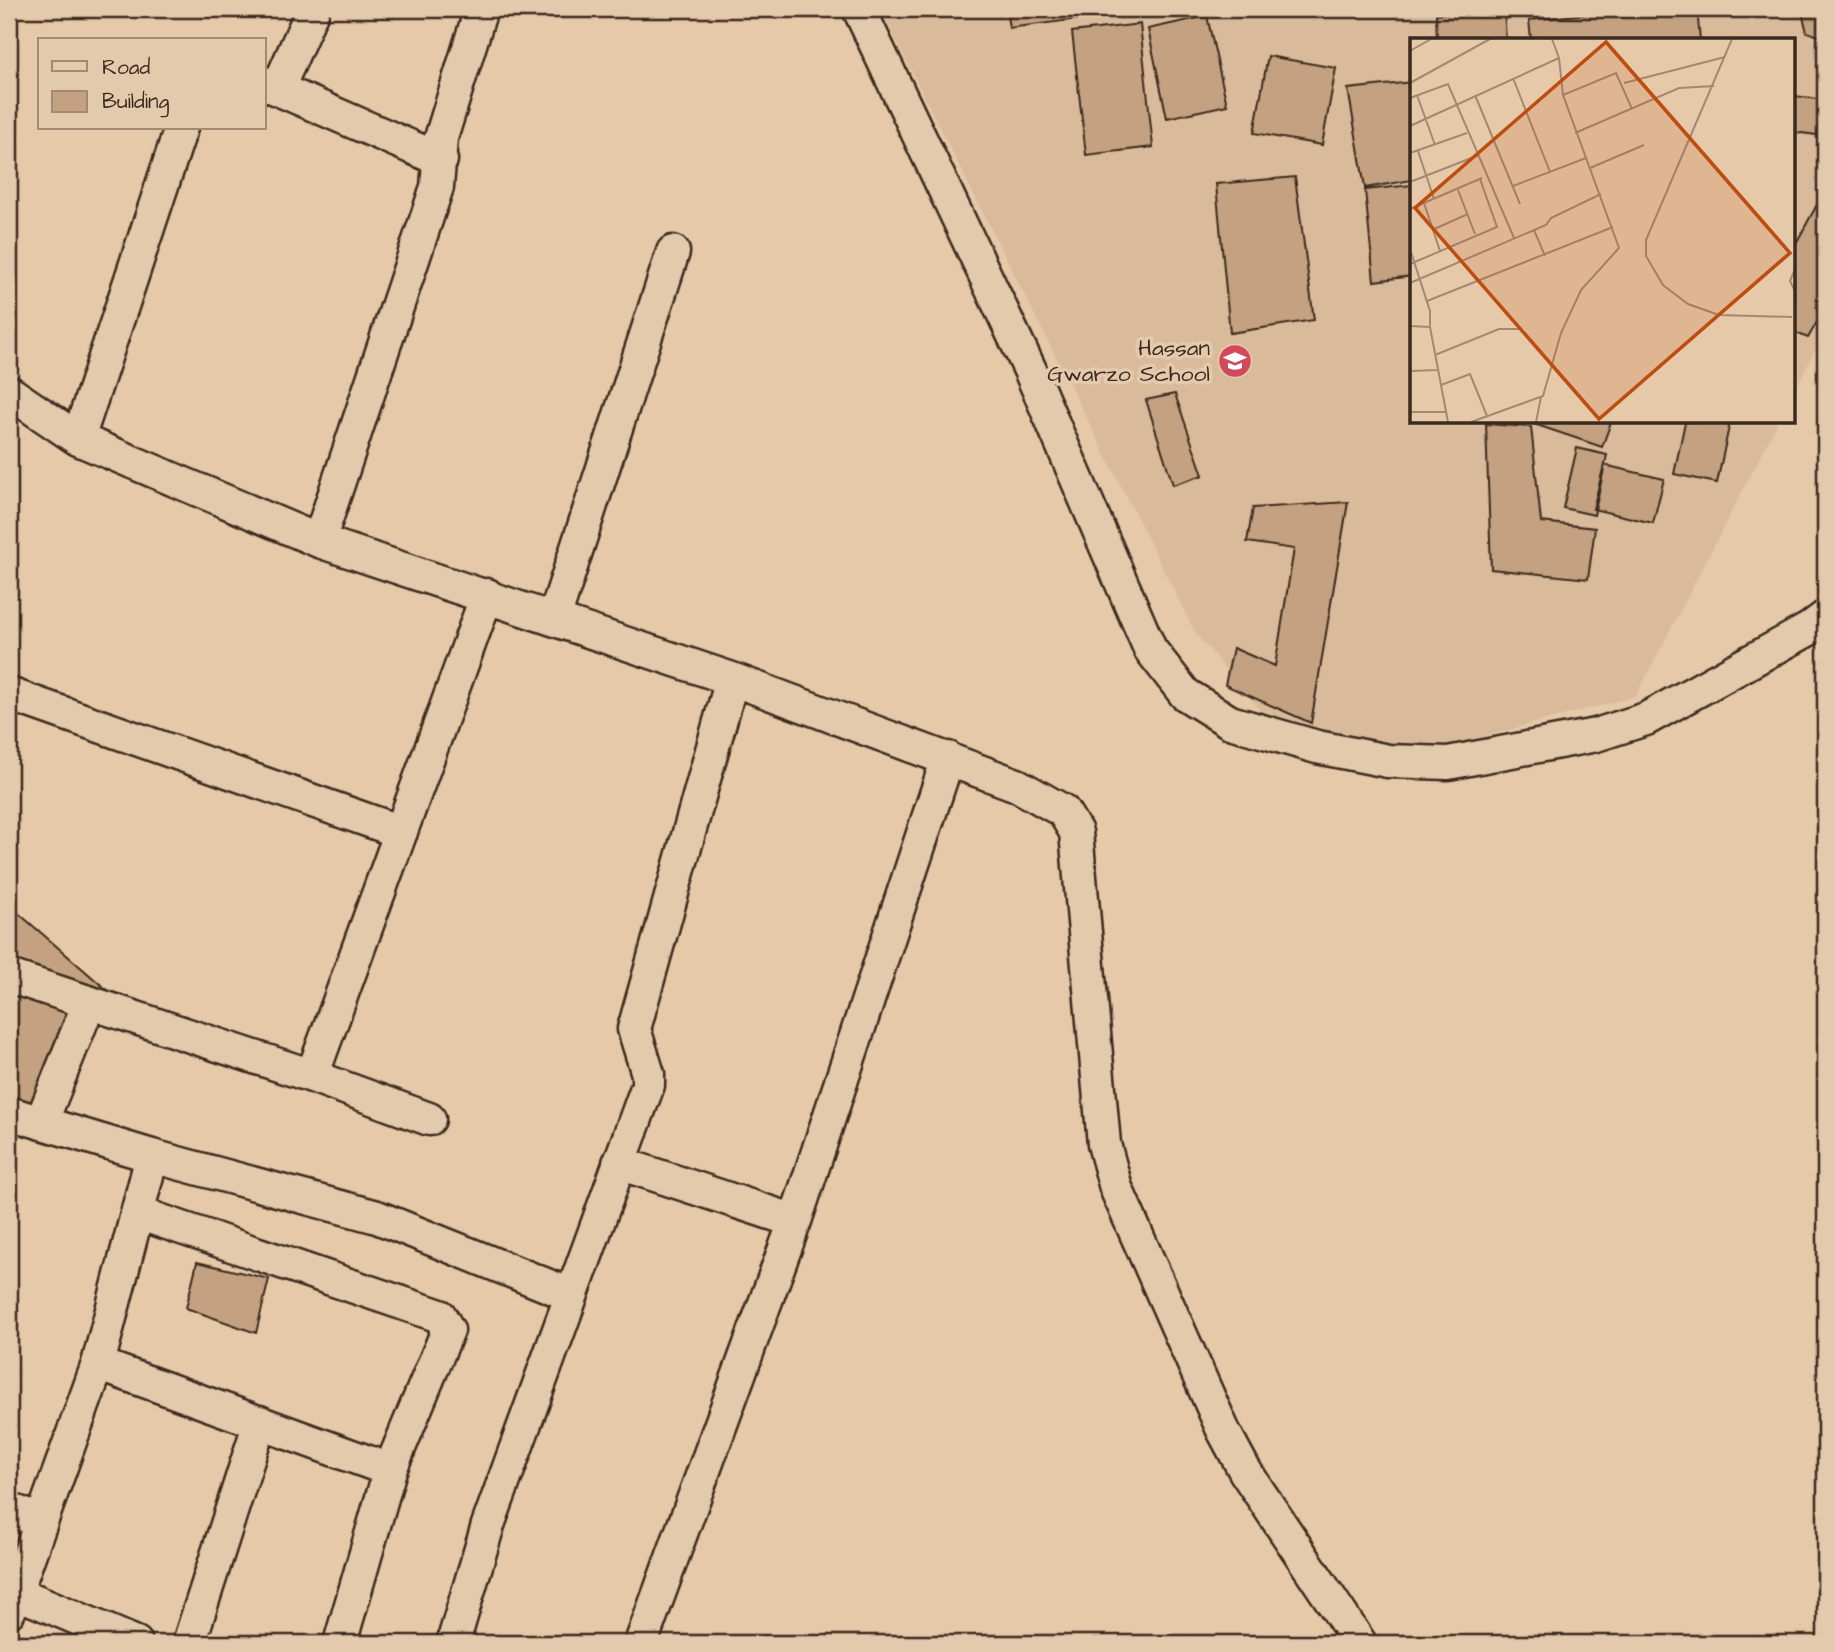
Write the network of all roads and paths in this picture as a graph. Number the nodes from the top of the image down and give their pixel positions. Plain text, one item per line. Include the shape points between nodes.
1 (313, 9) edge
2 (481, 9) edge
3 (859, 9) edge
4 (271, 86) edge
5 (180, 130) edge
6 (441, 160) junction
7 (673, 252) dead end
8 (9, 392) edge
9 (78, 439) junction
10 (319, 541) junction
11 (487, 595) junction
12 (1825, 617) edge
13 (554, 619) junction
14 (732, 678) junction
15 (9, 694) edge
16 (948, 758) junction
17 (401, 832) junction
18 (9, 976) edge
19 (89, 1003) junction
20 (312, 1076) junction
21 (429, 1119) dead end
22 (19, 1121) edge
23 (152, 1156) junction
24 (619, 1163) junction
25 (138, 1213) junction
26 (795, 1221) junction
27 (571, 1295) junction
28 (98, 1364) junction
29 (260, 1422) junction
30 (390, 1470) junction
31 (9, 1509) edge
32 (40, 1521) junction
33 (12, 1601) edge
34 (136, 1643) edge
35 (189, 1643) edge
36 (340, 1643) edge
37 (453, 1643) edge
38 (641, 1643) edge
39 (1360, 1643) edge

1 - 4 street
2 - 6 street via 441,138
3 - 12 street via 1030,370 1150,649 1185,694 1230,722 1317,747 1388,761 1448,762 1596,735 1646,719
4 - 6 street
5 - 9 street
6 - 10 street via 437,187
7 - 13 street
8 - 9 street
9 - 10 street
10 - 11 street
11 - 13 street
11 - 17 street
13 - 14 street
14 - 16 street
14 - 24 street via 634,1029 648,1079
15 - 17 street
16 - 26 street
16 - 39 street via 1017,785 1063,811 1071,821 1076,832 1104,1144 1116,1188 1223,1430 1245,1471
17 - 20 street
18 - 19 street
19 - 20 street
19 - 22 street
20 - 21 street
22 - 23 street
23 - 25 street
23 - 27 street via 377,1217
24 - 26 street
24 - 27 street
25 - 28 street
25 - 30 street via 440,1316 448,1330
26 - 38 street
27 - 37 street via 488,1525
28 - 29 street
28 - 32 street
29 - 30 street
29 - 35 street
30 - 36 street
31 - 32 street
32 - 33 street
33 - 34 street

